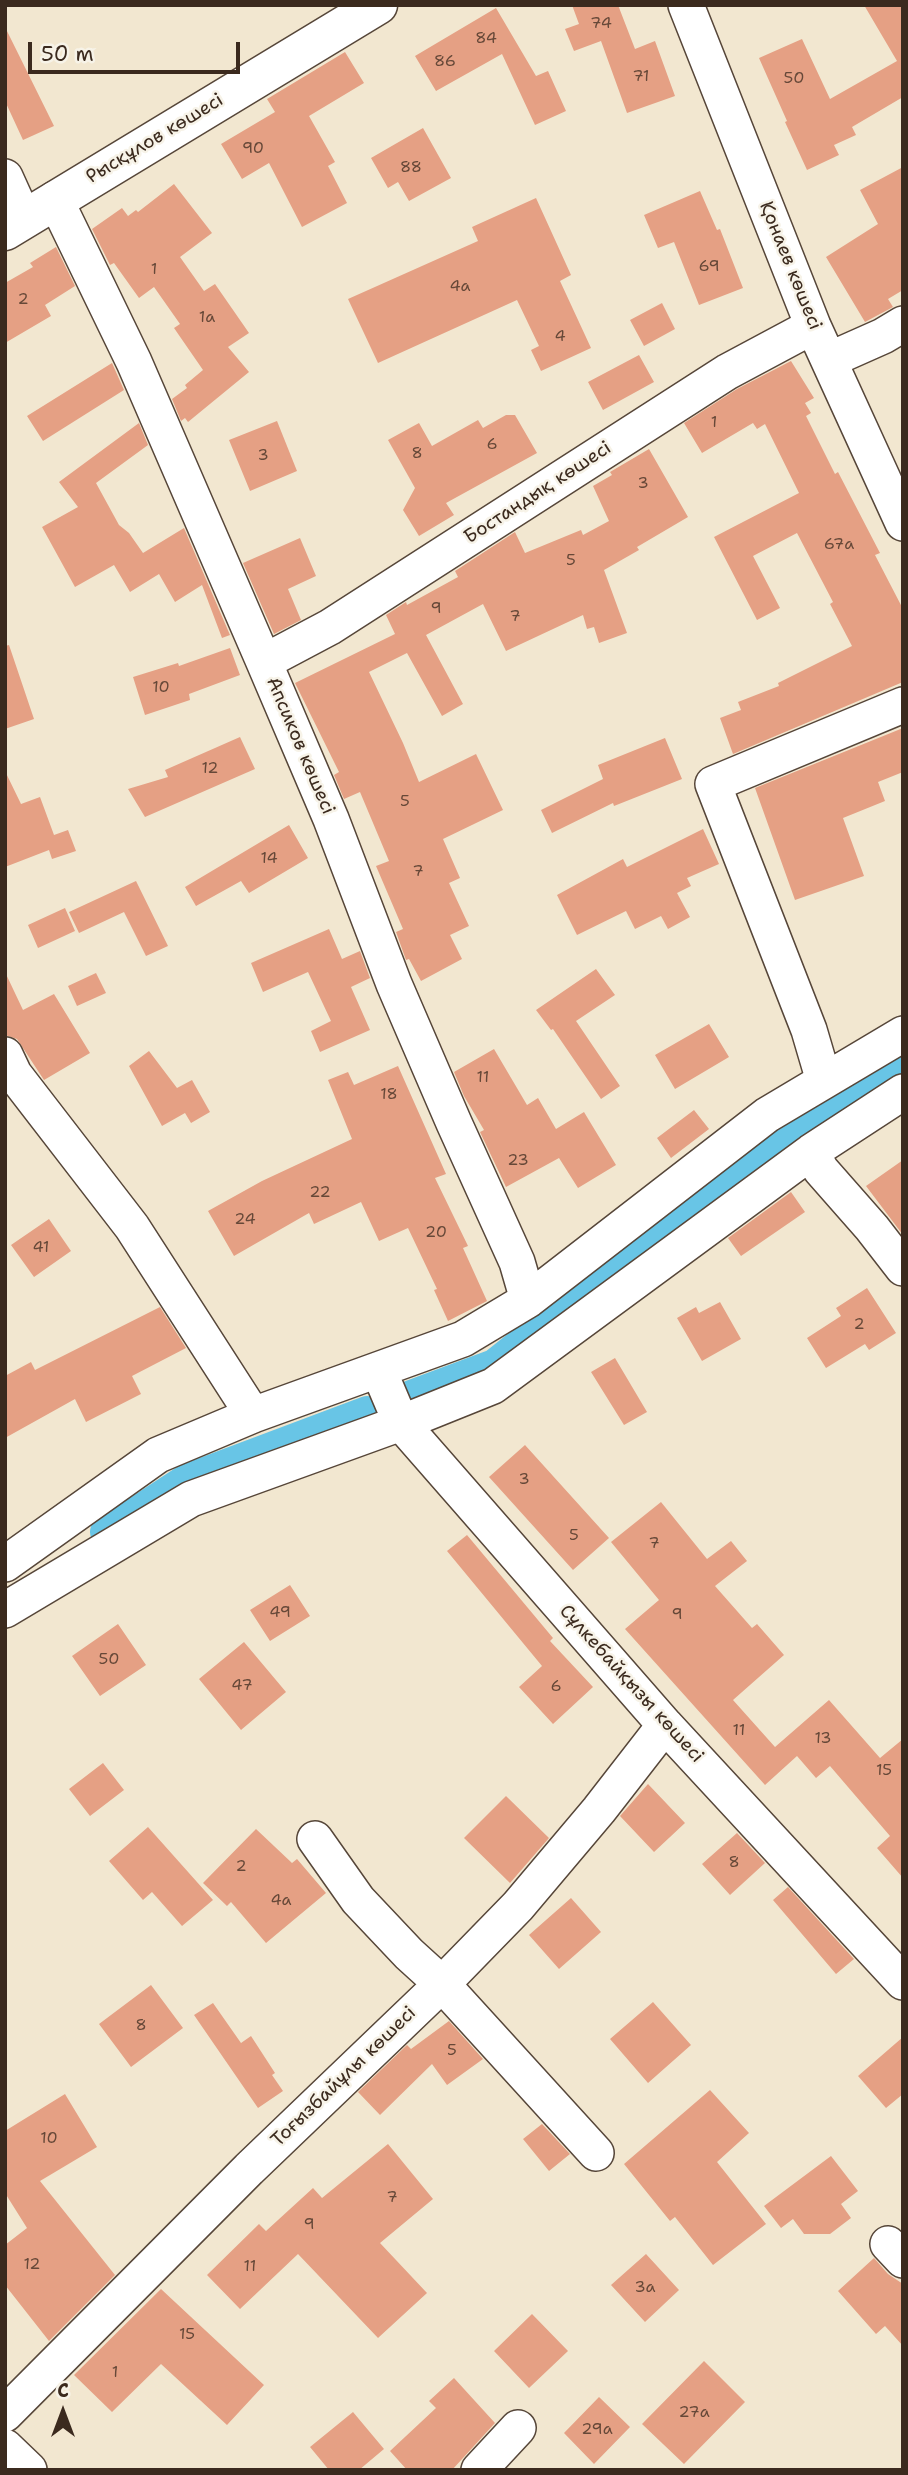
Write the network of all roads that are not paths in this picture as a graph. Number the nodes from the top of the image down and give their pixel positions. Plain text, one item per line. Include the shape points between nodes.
1 (378, 5) edge
2 (686, 5) edge
3 (5, 177) edge
4 (28, 217) edge
5 (903, 324) edge
6 (813, 326) junction
7 (829, 360) junction
8 (903, 523) edge
9 (264, 662) junction
10 (903, 705) edge
11 (903, 1034) edge
12 (5, 1055) edge
13 (824, 1081) junction
14 (903, 1092) edge
15 (811, 1152) junction
16 (903, 1268) edge
17 (527, 1300) junction
18 (379, 1371) junction
19 (253, 1415) junction
20 (401, 1423) junction
21 (5, 1564) edge
22 (5, 1610) edge
23 (665, 1725) junction
24 (315, 1839) dead end
25 (903, 1982) edge
26 (442, 1984) junction
27 (596, 2153) dead end
28 (5, 2414) edge
29 (518, 2428) dead end
30 (5, 2447) edge
31 (29, 2470) edge
32 (480, 2470) edge

1 - 4 main road, Рысқұлов көшесі
2 - 6 street, Қонаев көшесі
3 - 4 street, Апсиков көшесі
4 - 9 street, Апсиков көшесі via 134,362
5 - 7 street
6 - 7 street, Қонаев көшесі
6 - 9 street, Бостандық көшесі via 727,372 330,627
7 - 8 street, Қонаев көшесі
9 - 17 street, Апсиков көшесі via 394,984 517,1262
10 - 13 street via 713,784 809,1030
11 - 13 street
12 - 19 street via 14,1074 132,1227
13 - 17 street via 767,1115
14 - 15 street
15 - 16 street
15 - 20 street via 493,1386
17 - 18 street via 463,1339
18 - 19 street
18 - 20 street, Сұлкебайқызы көшесі
19 - 21 street via 158,1455
20 - 22 street via 191,1499
20 - 23 street, Сұлкебайқызы көшесі
23 - 25 street, Сұлкебайқызы көшесі
23 - 26 street, Тоғызбайұлы көшесі via 518,1906
24 - 26 street via 358,1900
26 - 27 street
26 - 28 street, Тоғызбайұлы көшесі via 248,2169
29 - 32 street
30 - 31 street

